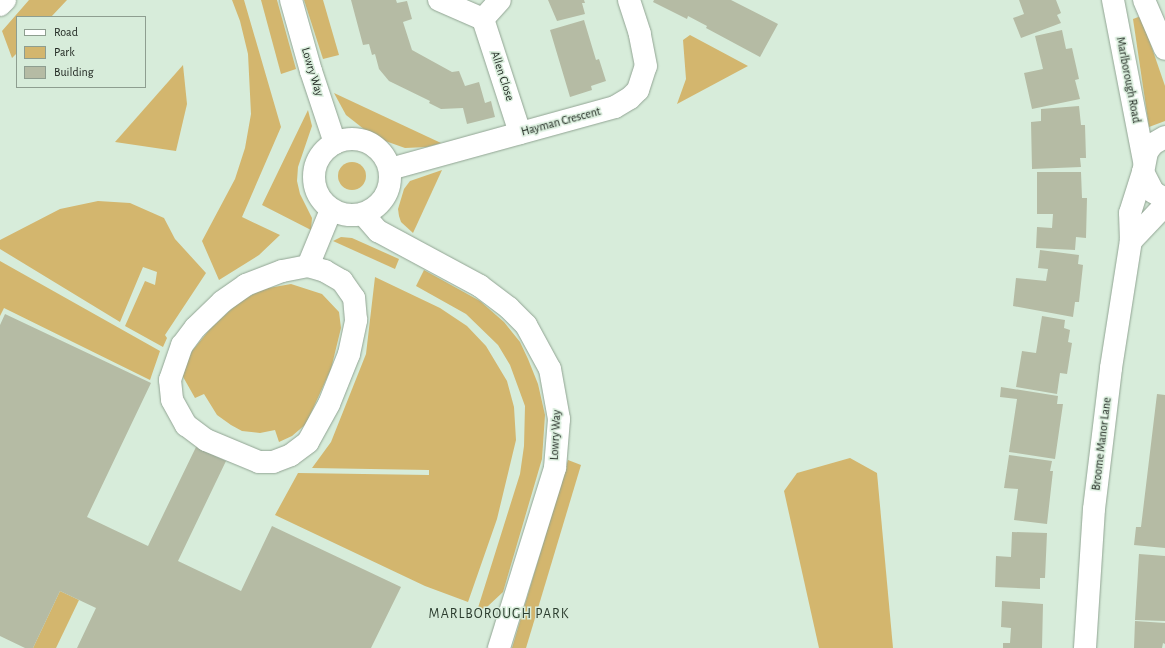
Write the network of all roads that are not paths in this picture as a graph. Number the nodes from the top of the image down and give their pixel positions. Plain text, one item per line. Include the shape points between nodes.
1 (5, 0) edge
2 (291, 0) edge
3 (439, 0) edge
4 (500, 0) edge
5 (629, 0) edge
6 (1113, 0) edge
7 (1144, 0) edge
8 (0, 5) edge
9 (483, 19) junction
10 (1165, 49) edge
11 (520, 133) junction
12 (1165, 137) edge
13 (335, 143) junction
14 (1143, 166) junction
15 (390, 169) junction
16 (1165, 199) edge
17 (1165, 205) edge
18 (331, 210) junction
19 (363, 214) junction
20 (1131, 241) junction
21 (308, 266) junction
22 (499, 648) edge
23 (1085, 648) edge

1 - 8 street
2 - 13 street, Lowry Way via 311,72
3 - 9 street
4 - 9 street
5 - 11 street, Hayman Crescent via 640,34 646,66 638,90 615,107
6 - 14 street, Marlborough Road
7 - 10 street
9 - 11 street, Allen Close
11 - 15 street, Hayman Crescent
12 - 14 street, Broome Manor Lane via 1153,144
13 - 15 street via 357,139 369,142 378,149
13 - 18 street via 318,159 314,175 316,192
14 - 16 street via 1153,192
14 - 20 street, Broome Manor Lane via 1131,207
15 - 19 street via 390,181 382,201
17 - 20 street
18 - 19 street via 341,214
18 - 21 street
19 - 22 street, Lowry Way via 378,231 480,286 509,308 526,324 550,369 557,397 558,447 554,468
20 - 23 street, Broome Manor Lane via 1111,368 1094,509
21 - 21 street via 325,271 342,281 354,298 356,320 349,354 329,404 308,442 291,455 273,462 259,462 206,440 186,425 172,400 170,380 182,345 195,328 222,302 246,285 282,271

